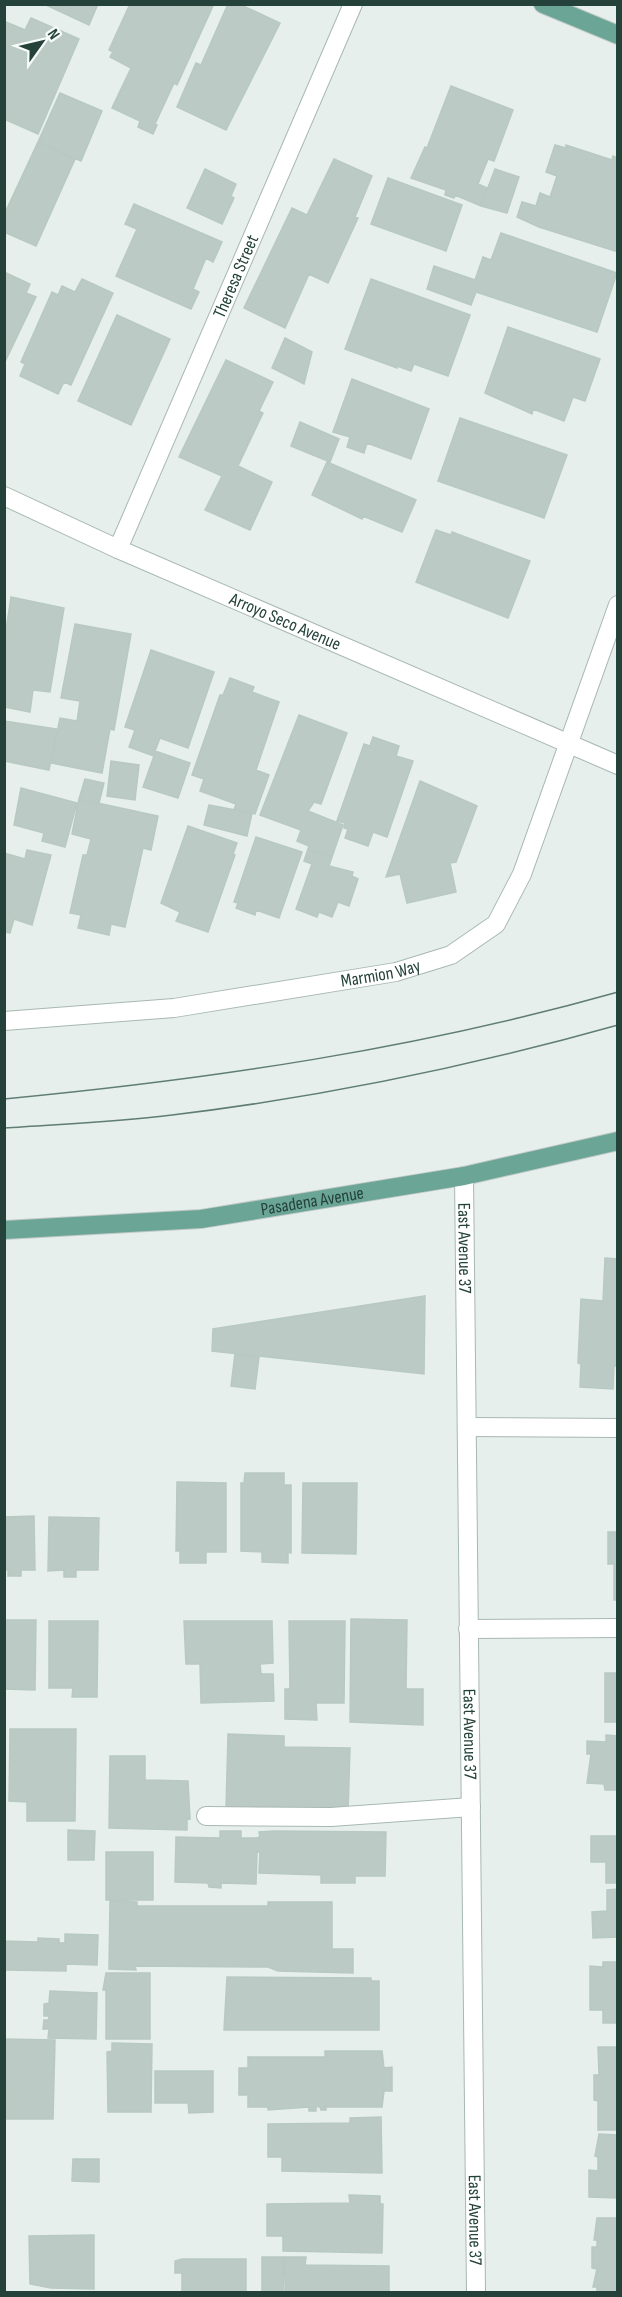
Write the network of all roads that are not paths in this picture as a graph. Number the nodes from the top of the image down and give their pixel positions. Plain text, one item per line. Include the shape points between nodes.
1 (352, 4) edge
2 (543, 4) edge
3 (618, 35) edge
4 (4, 496) edge
5 (118, 549) junction
6 (618, 605) edge
7 (567, 743) junction
8 (618, 765) edge
9 (4, 1021) edge
10 (618, 1141) edge
11 (464, 1176) junction
12 (4, 1230) edge
13 (467, 1427) junction
14 (618, 1428) edge
15 (468, 1629) junction
16 (618, 1629) edge
17 (471, 1807) junction
18 (206, 1816) dead end
19 (476, 2292) edge

1 - 5 street, Theresa Street
2 - 3 main road
4 - 5 street, Arroyo Seco Avenue
5 - 7 street, Arroyo Seco Avenue
6 - 7 street, Marmion Way
7 - 8 street
7 - 9 street, Marmion Way via 522,874 496,924 451,955 396,972 174,1008
10 - 11 main road, Pasadena Avenue
11 - 12 main road, Pasadena Avenue via 201,1219
11 - 13 street, East Avenue 37
13 - 14 street
13 - 15 street, East Avenue 37
15 - 16 street
15 - 17 street, East Avenue 37
17 - 18 street via 331,1817
17 - 19 street, East Avenue 37

